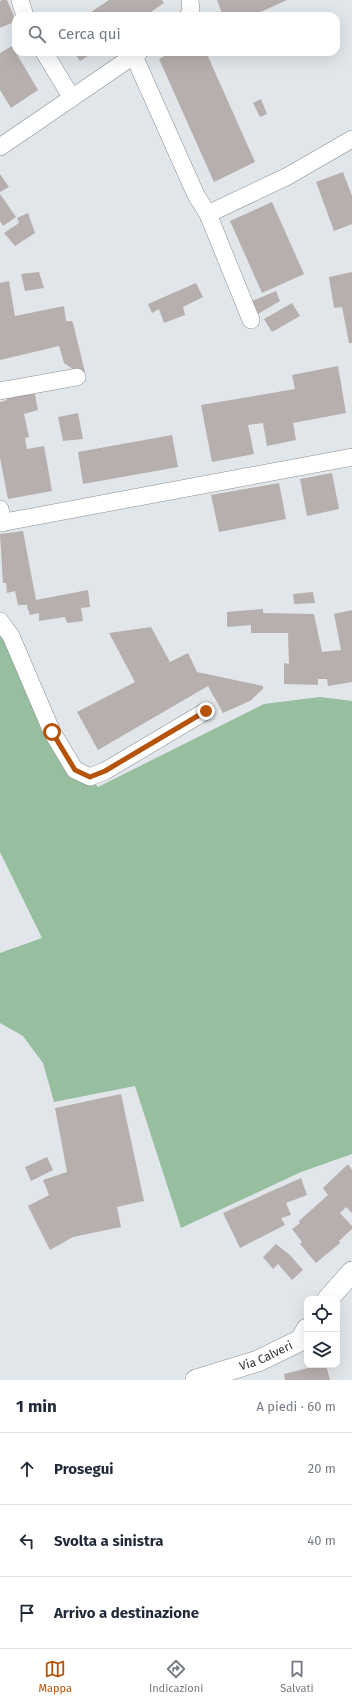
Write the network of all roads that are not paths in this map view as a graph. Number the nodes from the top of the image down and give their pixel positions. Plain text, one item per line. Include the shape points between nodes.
1 (20, 0) edge
2 (190, 0) edge
3 (24, 12) edge
4 (191, 12) edge
5 (46, 56) edge
6 (134, 56) edge
7 (138, 56) edge
8 (72, 98) junction
9 (352, 139) edge
10 (0, 147) edge
11 (208, 214) junction
12 (251, 320) dead end
13 (77, 377) dead end
14 (0, 391) edge
15 (352, 457) edge
16 (1, 518) edge
17 (0, 621) edge
18 (206, 711) dead end
19 (352, 1272) edge
20 (331, 1296) edge
21 (305, 1332) edge
22 (196, 1380) edge

1 - 3 street
2 - 4 street
5 - 8 street
6 - 8 street
7 - 11 street via 196,195
8 - 10 street
9 - 11 street via 288,176
11 - 12 street
13 - 14 street
15 - 16 street
17 - 18 street via 11,636 52,732 75,770 90,777 105,771
19 - 20 street
21 - 22 street, Via Calveri via 300,1340 258,1361

